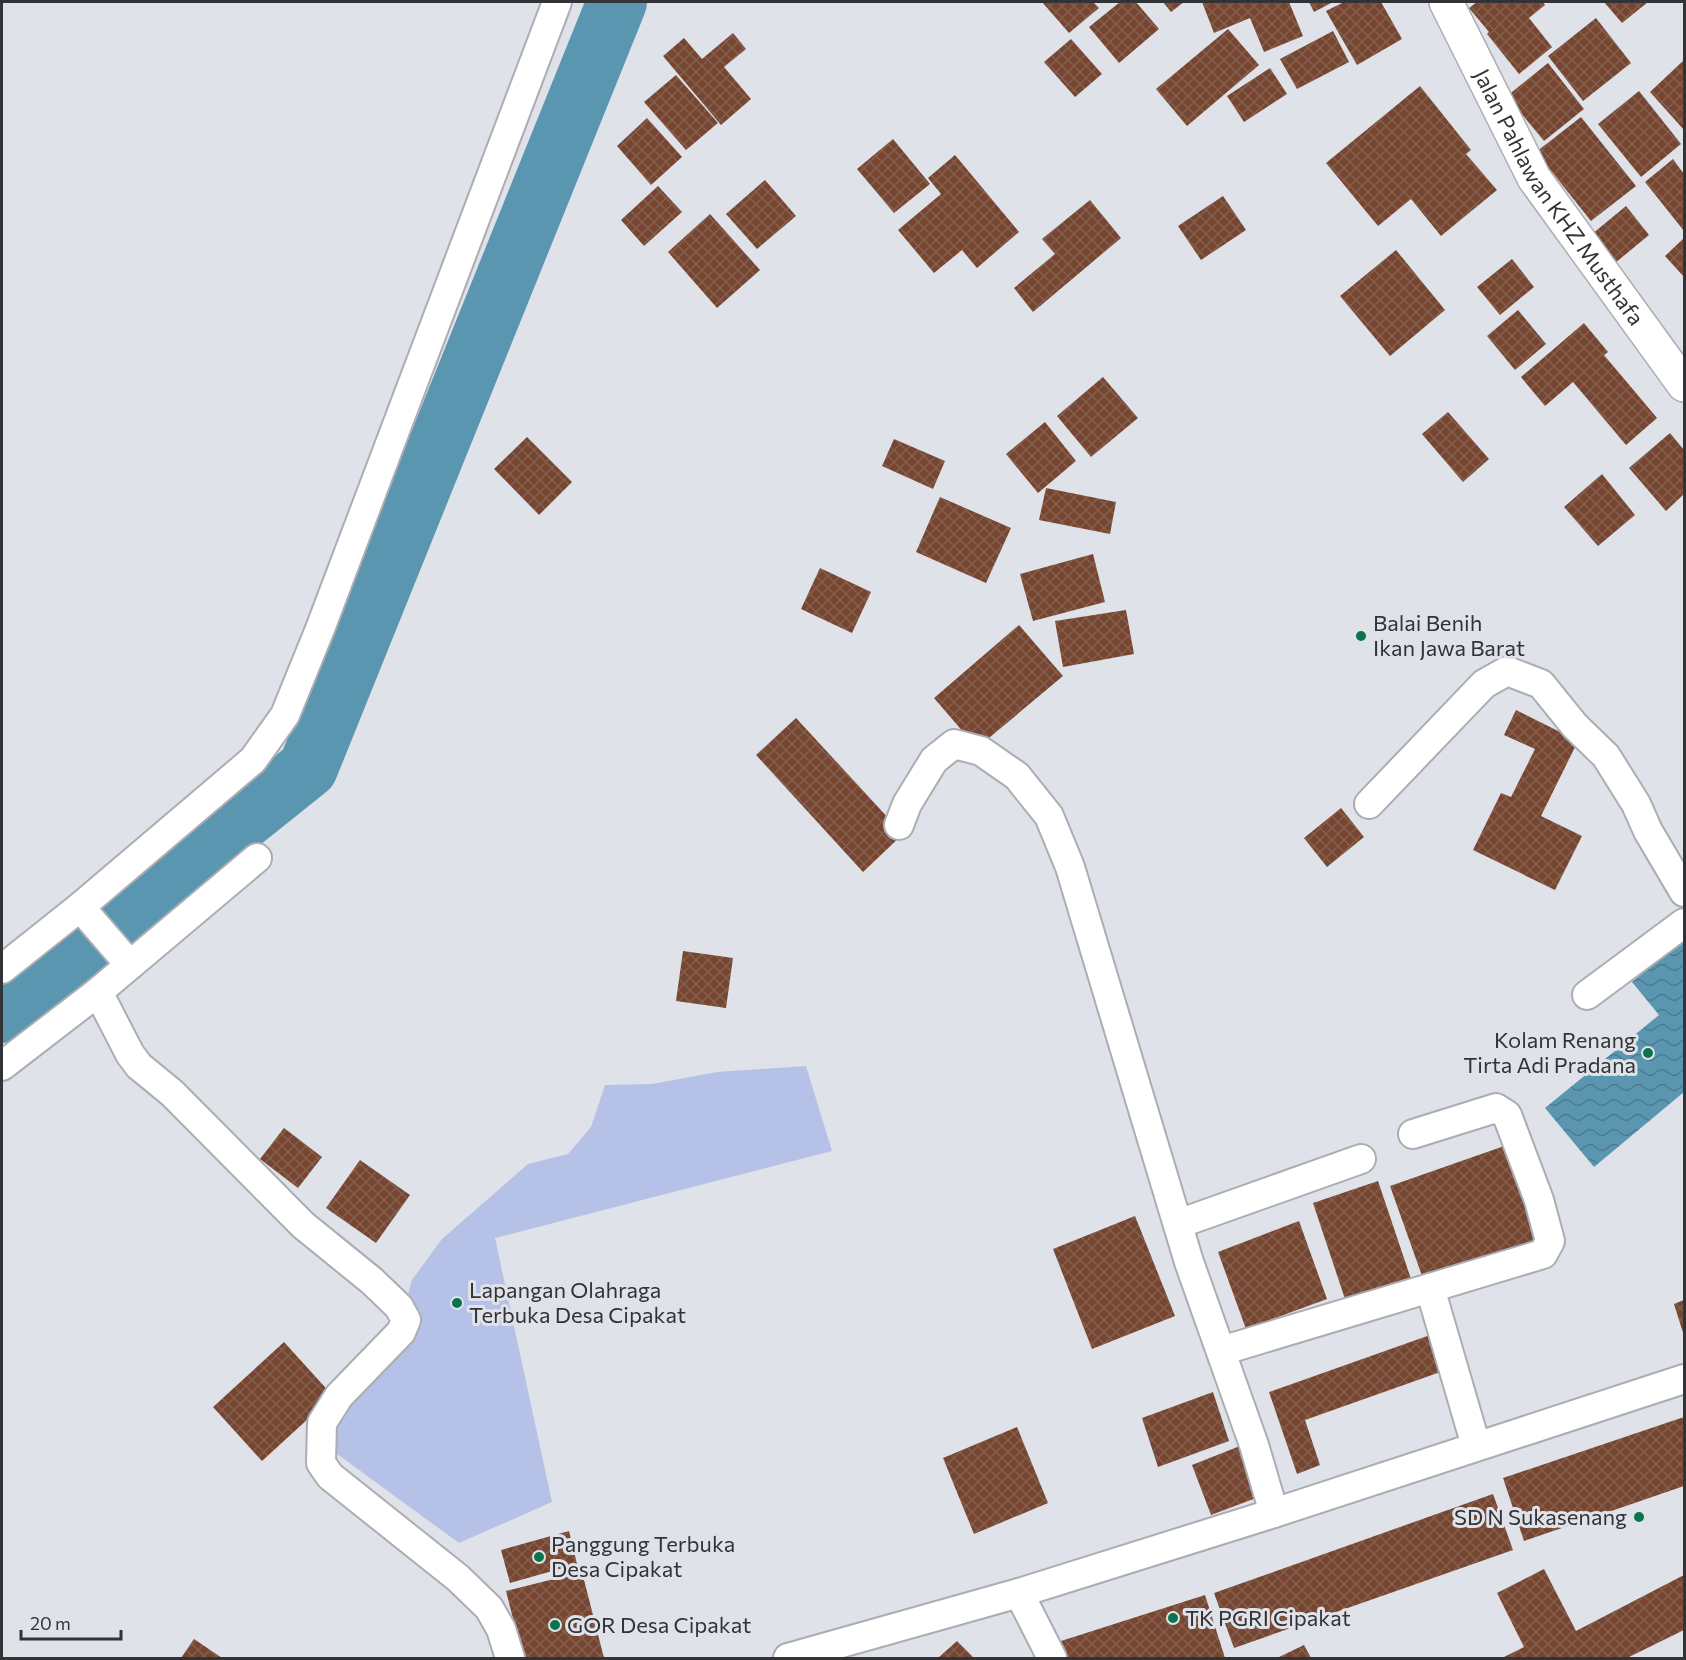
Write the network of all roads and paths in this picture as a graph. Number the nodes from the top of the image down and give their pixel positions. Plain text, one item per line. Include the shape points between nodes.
1 (557, 2) edge
2 (1446, 2) edge
3 (1684, 385) edge
4 (1369, 804) dead end
5 (899, 825) dead end
6 (256, 858) dead end
7 (1684, 892) edge
8 (86, 914) junction
9 (1684, 923) edge
10 (127, 961) junction
11 (2, 969) edge
12 (98, 992) junction
13 (1587, 995) dead end
14 (2, 1066) edge
15 (1413, 1134) dead end
16 (1361, 1159) dead end
17 (1178, 1224) junction
18 (1430, 1288) junction
19 (1221, 1351) junction
20 (1684, 1379) edge
21 (1476, 1446) junction
22 (1275, 1514) junction
23 (1019, 1593) junction
24 (510, 1659) edge
25 (788, 1659) edge
26 (1052, 1659) edge

1 - 8 street via 285,715 253,760
2 - 3 street, Jalan Pahlawan KHZ Musthafa via 1534,178
4 - 7 street via 1484,684 1507,671 1541,684 1606,756
5 - 17 street via 934,760 954,744 981,751 1017,776 1049,816 1070,867
6 - 10 street
8 - 10 street
8 - 11 street
9 - 13 street
10 - 12 street
12 - 14 street
12 - 24 street via 139,1066 172,1093 303,1225 399,1307 406,1320 401,1332 339,1396 322,1423 321,1463 330,1476 458,1578 489,1608 501,1629
15 - 18 street via 1496,1108 1507,1115 1550,1241 1543,1254
16 - 17 street
17 - 19 street
18 - 19 street
18 - 21 street
19 - 22 street
20 - 21 street
21 - 22 street
22 - 23 street
23 - 25 street
23 - 26 street

